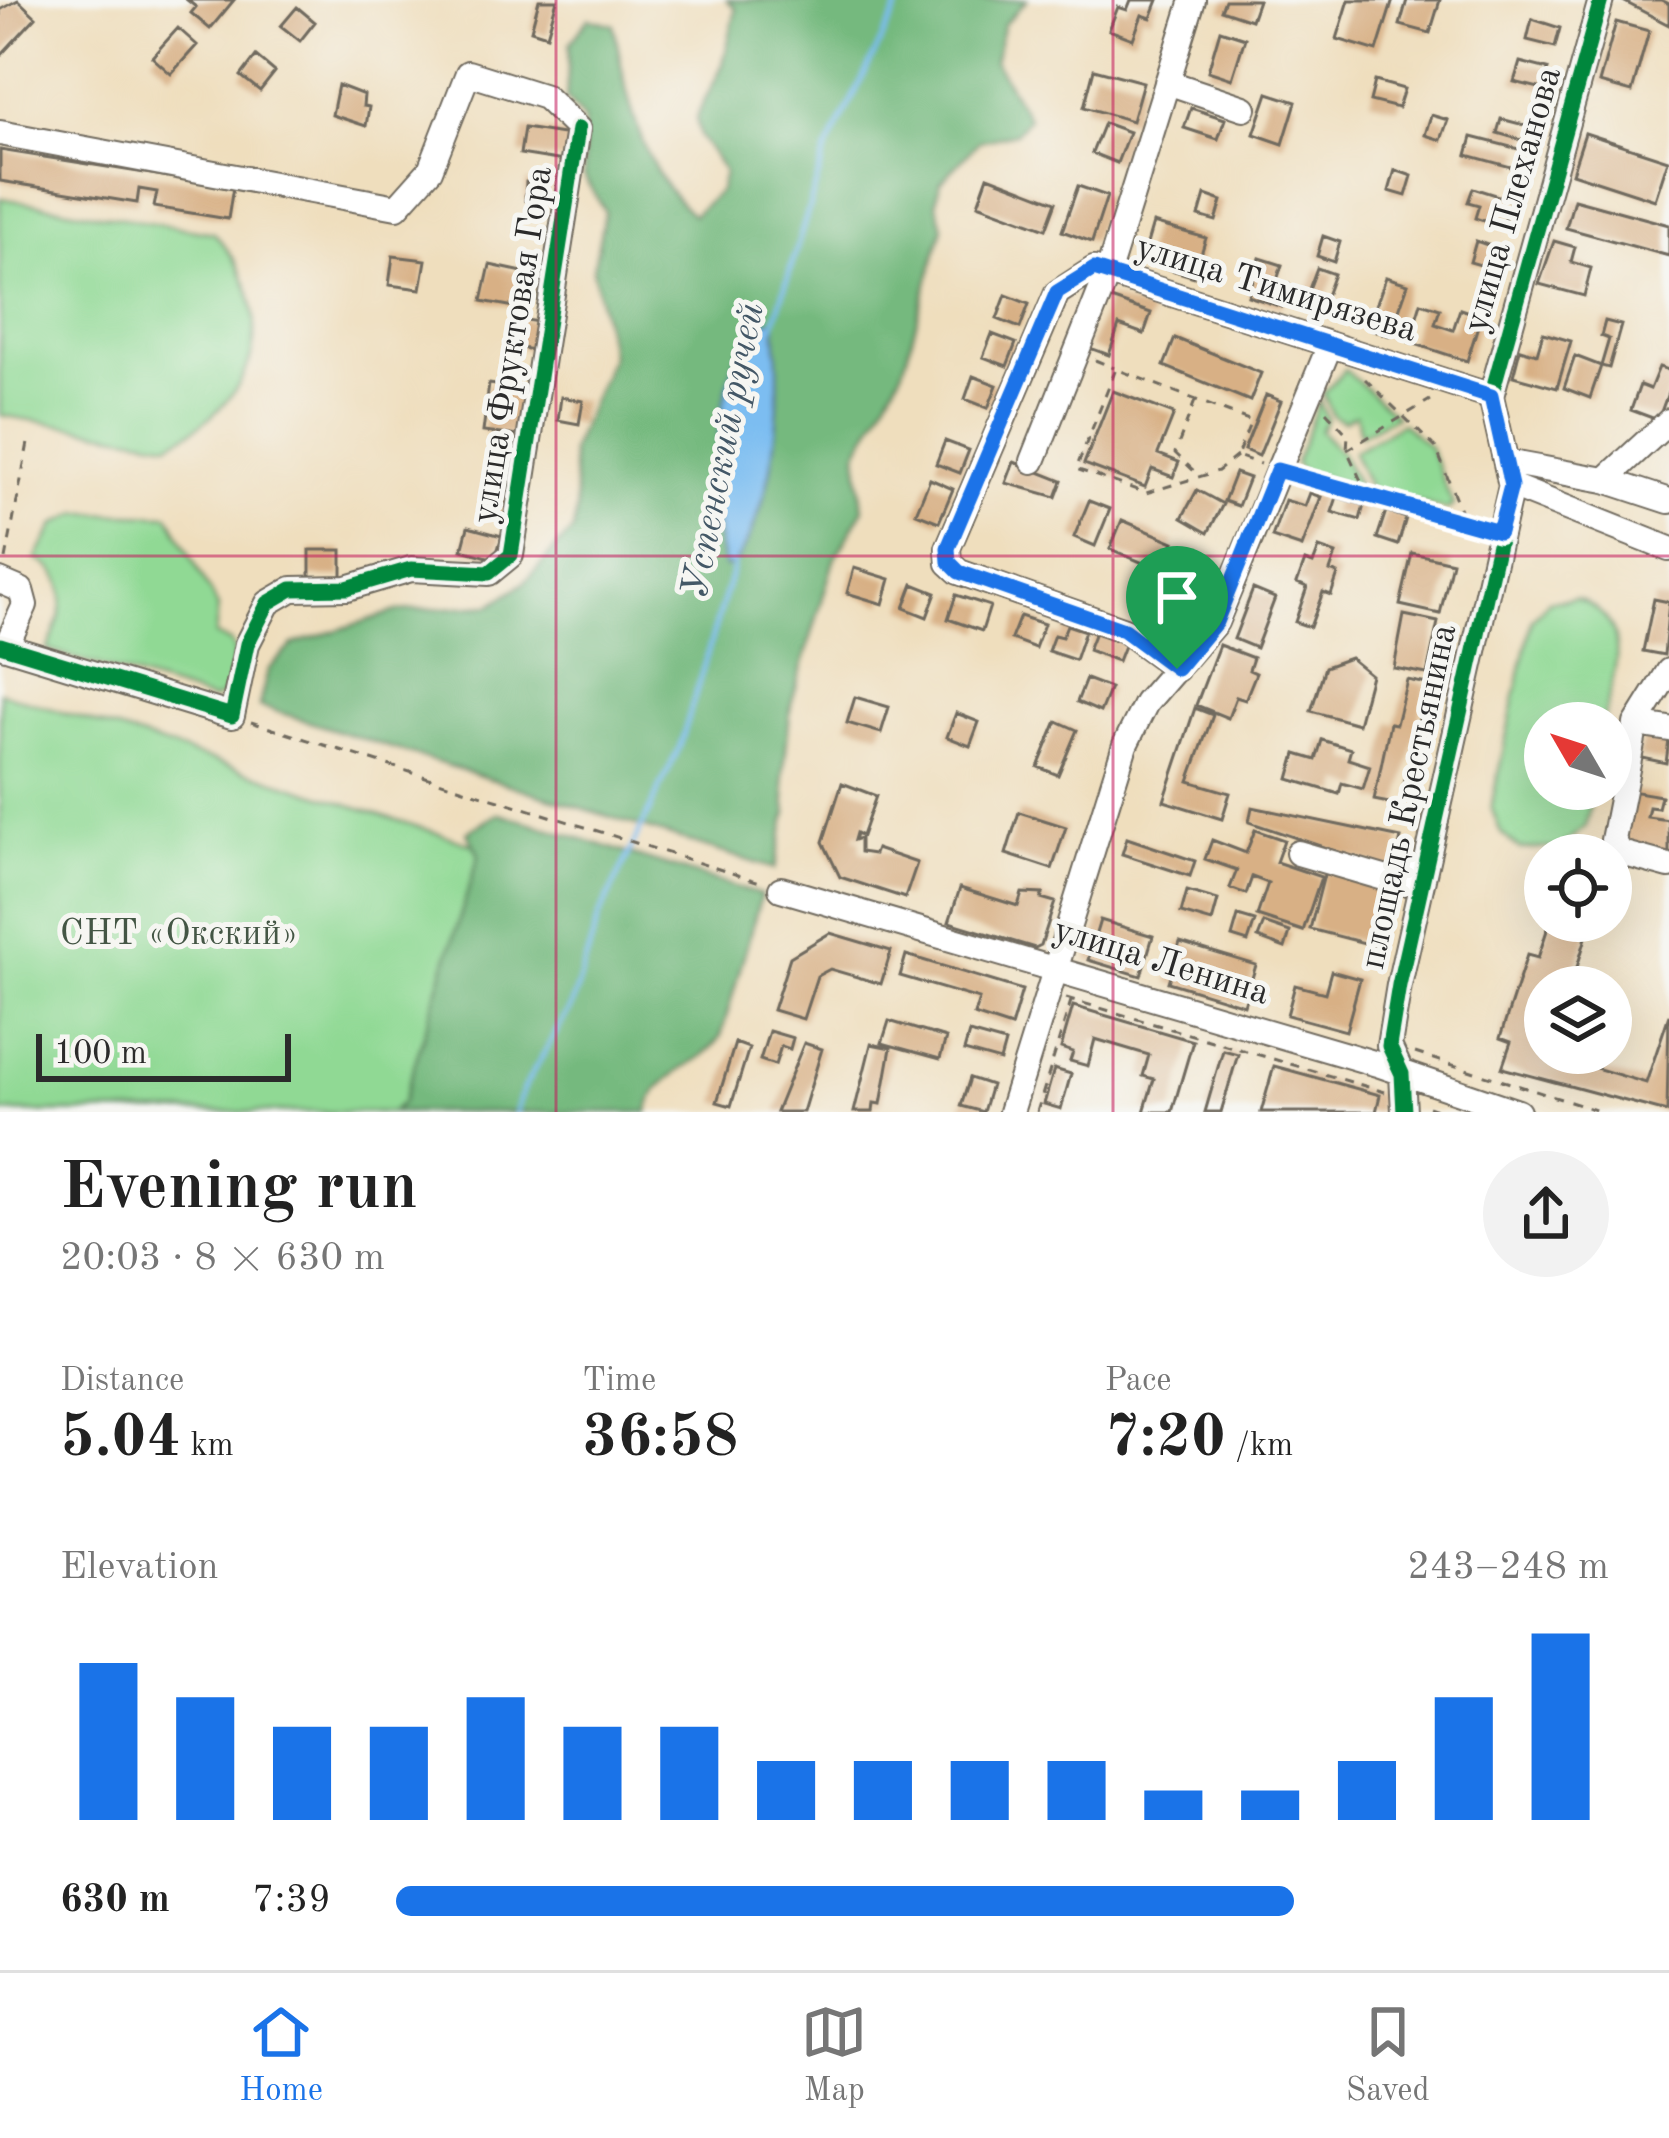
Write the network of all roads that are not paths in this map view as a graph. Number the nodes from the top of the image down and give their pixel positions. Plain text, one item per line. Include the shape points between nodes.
1 (1193, 0) edge
2 (1601, 0) edge
3 (1167, 82) junction
4 (1244, 108) dead end
5 (0, 133) edge
6 (1108, 275) junction
7 (1329, 347) junction
8 (1491, 396) junction
9 (1669, 421) edge
10 (1033, 460) dead end
11 (1509, 474) junction
12 (1604, 480) junction
13 (1669, 501) edge
14 (1669, 549) edge
15 (2, 572) edge
16 (3, 646) edge
17 (1177, 669) junction
18 (1669, 671) edge
19 (1636, 724) junction
20 (1669, 729) edge
21 (1298, 853) dead end
22 (1669, 866) edge
23 (1424, 868) junction
24 (781, 889) road end
25 (1058, 987) junction
26 (1402, 1074) junction
27 (1406, 1106) edge
28 (1011, 1112) edge
29 (1518, 1112) edge

1 - 3 street, улица Тимирязева
2 - 8 street, улица Плеханова
3 - 4 street
3 - 6 street, улица Тимирязева
5 - 16 street, улица Фруктовая Гора via 397,207 430,170 468,73 544,97 578,129 511,555 489,573 411,569 347,588 292,589 268,603 247,644 232,716
6 - 7 street, улица Тимирязева
6 - 10 street via 1094,360
6 - 17 street via 1094,269 1057,292 948,548 949,562 1124,630
7 - 8 street, улица Тимирязева
7 - 17 street via 1216,622
8 - 11 street, улица Плеханова
9 - 12 street
11 - 12 street
11 - 14 street
11 - 23 street, площадь Крестьянина
12 - 13 street
15 - 16 street via 25,605
17 - 25 street via 1146,703 1125,745
18 - 19 street
19 - 20 street
19 - 22 street via 1613,840 1621,853
21 - 23 street via 1401,883
23 - 26 street, площадь Крестьянина via 1390,1046
24 - 25 street, улица Ленина
25 - 26 street, улица Ленина
25 - 28 street
26 - 27 street
26 - 29 street, улица Ленина

